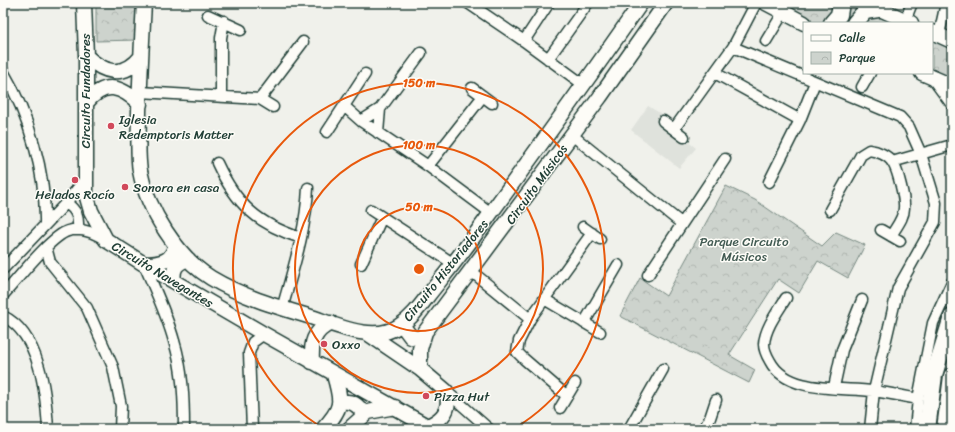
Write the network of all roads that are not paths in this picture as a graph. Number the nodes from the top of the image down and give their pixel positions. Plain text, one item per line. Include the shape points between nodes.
1 (84, 3) edge
2 (144, 3) edge
3 (549, 3) edge
4 (588, 3) edge
5 (641, 3) edge
6 (666, 3) edge
7 (756, 3) edge
8 (766, 3) edge
9 (841, 3) edge
10 (912, 3) edge
11 (946, 3) edge
12 (469, 4) edge
13 (872, 6) edge
14 (783, 12) junction
15 (208, 15) dead end
16 (224, 21) junction
17 (803, 22) edge
18 (833, 22) edge
19 (856, 22) edge
20 (908, 22) edge
21 (241, 30) dead end
22 (945, 38) edge
23 (524, 41) junction
24 (766, 41) dead end
25 (303, 42) dead end
26 (733, 46) junction
27 (421, 53) dead end
28 (86, 56) junction
29 (141, 57) junction
30 (548, 59) junction
31 (3, 71) edge
32 (715, 72) junction
33 (365, 74) dead end
34 (869, 74) edge
35 (927, 75) edge
36 (814, 82) junction
37 (584, 85) junction
38 (862, 86) dead end
39 (952, 86) edge
40 (472, 88) dead end
41 (483, 96) junction
42 (221, 97) junction
43 (140, 98) junction
44 (260, 99) junction
45 (86, 103) junction
46 (492, 103) dead end
47 (952, 105) edge
48 (344, 106) junction
49 (273, 108) dead end
50 (380, 109) junction
51 (800, 120) junction
52 (361, 121) junction
53 (663, 121) dead end
54 (674, 129) junction
55 (327, 132) dead end
56 (378, 133) junction
57 (572, 135) junction
58 (684, 137) dead end
59 (952, 145) edge
60 (921, 154) junction
61 (725, 159) dead end
62 (892, 162) junction
63 (217, 163) dead end
64 (428, 166) junction
65 (85, 179) junction
66 (770, 182) dead end
67 (308, 188) dead end
68 (66, 203) junction
69 (371, 210) dead end
70 (830, 210) dead end
71 (491, 212) junction
72 (382, 217) junction
73 (681, 223) junction
74 (45, 224) junction
75 (583, 226) dead end
76 (78, 230) junction
77 (880, 230) dead end
78 (301, 238) junction
79 (106, 240) junction
80 (175, 244) junction
81 (46, 248) junction
82 (188, 259) junction
83 (144, 264) junction
84 (361, 264) dead end
85 (454, 264) junction
86 (618, 265) dead end
87 (4, 268) edge
88 (472, 271) junction
89 (648, 275) dead end
90 (174, 281) junction
91 (952, 282) edge
92 (3, 295) edge
93 (786, 298) dead end
94 (544, 299) junction
95 (862, 300) dead end
96 (282, 309) junction
97 (3, 316) edge
98 (952, 317) edge
99 (530, 319) junction
100 (331, 323) junction
101 (584, 323) junction
102 (402, 325) junction
103 (600, 332) dead end
104 (264, 334) junction
105 (367, 334) junction
106 (422, 339) junction
107 (312, 362) junction
108 (420, 369) junction
109 (663, 369) dead end
110 (334, 375) junction
111 (952, 376) edge
112 (575, 383) dead end
113 (834, 387) junction
114 (446, 391) junction
115 (874, 391) junction
116 (567, 396) junction
117 (918, 399) junction
118 (716, 400) dead end
119 (339, 403) junction
120 (395, 407) junction
121 (560, 408) dead end
122 (363, 415) junction
123 (429, 427) edge
124 (48, 429) edge
125 (120, 429) edge
126 (184, 429) edge
127 (252, 429) edge
128 (323, 429) edge
129 (349, 429) edge
130 (489, 429) edge
131 (629, 429) edge
132 (704, 429) edge
133 (870, 429) edge
134 (915, 429) edge
135 (927, 429) edge
136 (945, 429) edge

1 - 28 street, Circuito Fundadores
2 - 29 street, Circuito Historiadores
3 - 23 street
4 - 30 street
5 - 37 street, Circuito Historiadores
6 - 57 street, Circuito Músicos
7 - 26 street
8 - 14 street
9 - 18 main road via 839,15
10 - 20 street
11 - 22 street
12 - 23 street
13 - 19 main road
13 - 20 street
14 - 17 street
14 - 24 street
15 - 16 street
16 - 21 street
16 - 42 street via 221,38
23 - 30 street
25 - 44 street
26 - 32 street
26 - 36 street
27 - 50 street
28 - 29 street via 97,66 113,72 128,69
28 - 45 street, Circuito Fundadores
29 - 43 street, Circuito Historiadores
30 - 37 street
31 - 74 street via 32,139 44,195
32 - 51 street
32 - 54 street
33 - 48 street
34 - 38 street
35 - 39 street
35 - 47 street
36 - 51 street
36 - 60 street via 900,117 909,127
37 - 71 street, Circuito Historiadores
40 - 41 street
41 - 46 street
41 - 64 street
42 - 43 street
42 - 44 street
43 - 45 street via 114,88 100,91
43 - 80 street, Circuito Historiadores via 139,158 144,188 157,217
44 - 49 street
45 - 65 street, Circuito Fundadores
48 - 52 street
48 - 55 street
50 - 52 street
50 - 56 street
51 - 66 street
52 - 56 street
53 - 54 street
54 - 58 street
56 - 64 street
57 - 73 street
57 - 88 street, Circuito Músicos
59 - 60 street
60 - 62 street
60 - 115 street via 936,203 935,222 898,288
61 - 73 street
62 - 70 street via 878,152 869,150 860,155
62 - 77 street via 904,198 904,209 895,238
63 - 78 street via 226,184 240,203 258,219
64 - 71 street
65 - 68 street
65 - 79 street, Circuito Fundadores via 88,203
67 - 78 street
68 - 74 street
68 - 76 street via 77,214
69 - 72 street
71 - 85 street, Circuito Historiadores
72 - 84 street
72 - 85 street
73 - 89 street
74 - 87 street
75 - 94 street via 596,236
76 - 79 street, Circuito Navegantes via 95,233
76 - 81 street, Circuito Navegantes via 61,234
78 - 96 street
79 - 83 street, Circuito Navegantes
80 - 82 street, Circuito Historiadores
80 - 83 street via 174,252 167,260
81 - 92 street, Circuito Navegantes
81 - 125 street via 50,262 87,308 113,368 121,406
82 - 90 street via 178,263
82 - 96 street, Circuito Historiadores via 209,277 237,293
83 - 90 street, Circuito Navegantes
83 - 126 street via 175,342 184,394
85 - 102 street, Circuito Historiadores
86 - 101 street
88 - 99 street
88 - 106 street, Circuito Músicos
90 - 104 street, Circuito Navegantes
91 - 117 street via 933,323
93 - 113 street via 766,334 764,345 774,369 803,384
94 - 99 street
94 - 101 street
95 - 113 street via 842,350
96 - 100 street, Circuito Historiadores
97 - 124 street via 10,319 28,341 46,397
98 - 135 main road via 934,375
99 - 116 street via 519,341 517,352
100 - 105 street, Circuito Historiadores
100 - 107 street via 320,330 313,339
101 - 103 street
102 - 105 street, Circuito Historiadores
102 - 106 street via 411,337
104 - 107 street, Circuito Navegantes
104 - 127 street via 253,342 249,353
105 - 108 street
106 - 108 street, Circuito Músicos
107 - 110 street, Circuito Navegantes
108 - 114 street
109 - 131 street
110 - 119 street
110 - 120 street, Circuito Navegantes
111 - 136 main road
112 - 116 street
113 - 115 street
114 - 123 street via 448,401 444,416
114 - 130 street
115 - 117 street
115 - 133 street
116 - 121 street
117 - 134 street
118 - 132 street
119 - 122 street via 354,404
119 - 128 street via 336,416
120 - 122 street via 374,410
120 - 123 street, Circuito Navegantes
122 - 129 street

